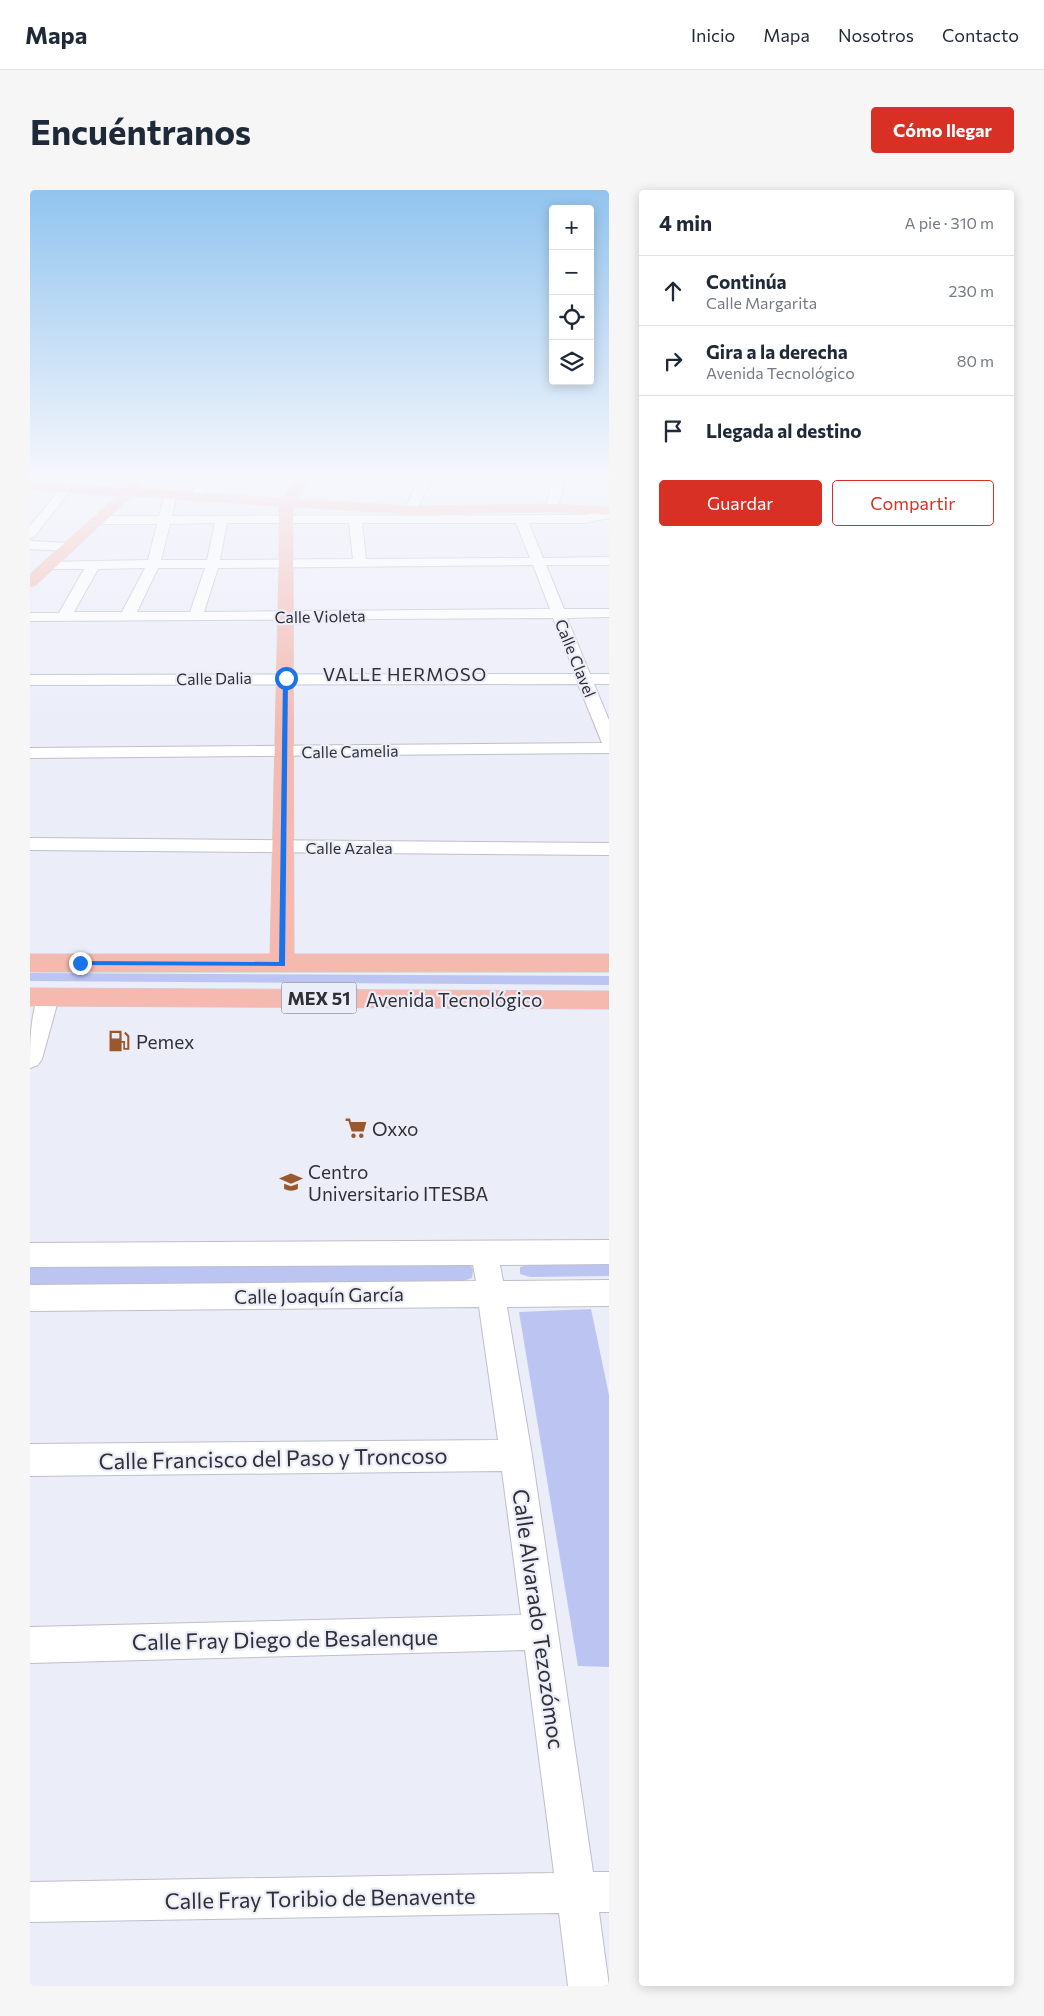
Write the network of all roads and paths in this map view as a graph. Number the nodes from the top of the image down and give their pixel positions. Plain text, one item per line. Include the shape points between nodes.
1 (55, 561) edge
2 (154, 561) edge
3 (214, 561) edge
4 (538, 561) junction
5 (609, 561) edge
6 (287, 563) junction
7 (360, 563) joint
8 (213, 564) junction
9 (50, 565) junction
10 (93, 565) junction
11 (153, 565) junction
12 (31, 579) edge
13 (609, 613) edge
14 (559, 614) junction
15 (30, 617) edge
16 (64, 617) junction
17 (127, 617) junction
18 (195, 617) junction
19 (287, 617) junction
20 (286, 678) junction
21 (585, 678) junction
22 (609, 678) edge
23 (30, 680) edge
24 (609, 740) edge
25 (609, 748) edge
26 (284, 752) junction
27 (30, 753) edge
28 (30, 844) edge
29 (284, 846) junction
30 (609, 849) edge
31 (30, 963) edge
32 (609, 963) edge
33 (282, 964) junction
34 (39, 997) edge
35 (609, 1000) edge
36 (30, 1059) edge
37 (609, 1252) edge
38 (486, 1253) junction
39 (30, 1255) edge
40 (491, 1293) junction
41 (608, 1297) edge
42 (30, 1298) edge
43 (516, 1455) junction
44 (30, 1460) edge
45 (540, 1632) junction
46 (30, 1645) edge
47 (592, 1893) edge
48 (30, 1902) edge
49 (588, 1986) edge

1 - 9 main road
2 - 11 street
3 - 8 street
4 - 5 street
4 - 7 street
4 - 14 street, Calle Clavel
6 - 7 street
6 - 8 street
6 - 19 main road
8 - 11 street
8 - 18 street
9 - 10 street
9 - 12 main road
10 - 11 street
10 - 16 street
11 - 17 street
13 - 14 street, Calle Violeta
14 - 19 street, Calle Violeta
14 - 21 street, Calle Clavel
15 - 16 street, Calle Violeta
16 - 17 street, Calle Violeta
17 - 18 street, Calle Violeta
18 - 19 street, Calle Violeta
19 - 20 main road
20 - 21 street, Calle Dalia
20 - 23 street, Calle Dalia
20 - 26 main road
21 - 22 street, Calle Dalia
21 - 24 street, Calle Clavel
25 - 26 street, Calle Camelia
26 - 27 street, Calle Camelia
26 - 29 main road
28 - 29 street, Calle Azalea
29 - 30 street, Calle Azalea
29 - 33 main road
31 - 33 main road, Avenida Tecnológico / MEX 51
32 - 33 main road, Avenida Tecnológico / MEX 51
34 - 35 main road, Avenida Tecnológico / MEX 51
34 - 36 street
37 - 38 street
38 - 39 street
38 - 40 street, Calle Alvarado Tezozómoc
40 - 41 street, Calle Joaquín García
40 - 42 street, Calle Joaquín García
40 - 43 street, Calle Alvarado Tezozómoc
43 - 44 street, Calle Francisco del Paso y Troncoso
43 - 45 street, Calle Alvarado Tezozómoc
45 - 46 street, Calle Fray Diego de Besalenque
45 - 47 street, Calle Alvarado Tezozómoc
47 - 48 street, Calle Fray Toribio de Benavente
47 - 49 street, Calle Alvarado Tezozómoc

